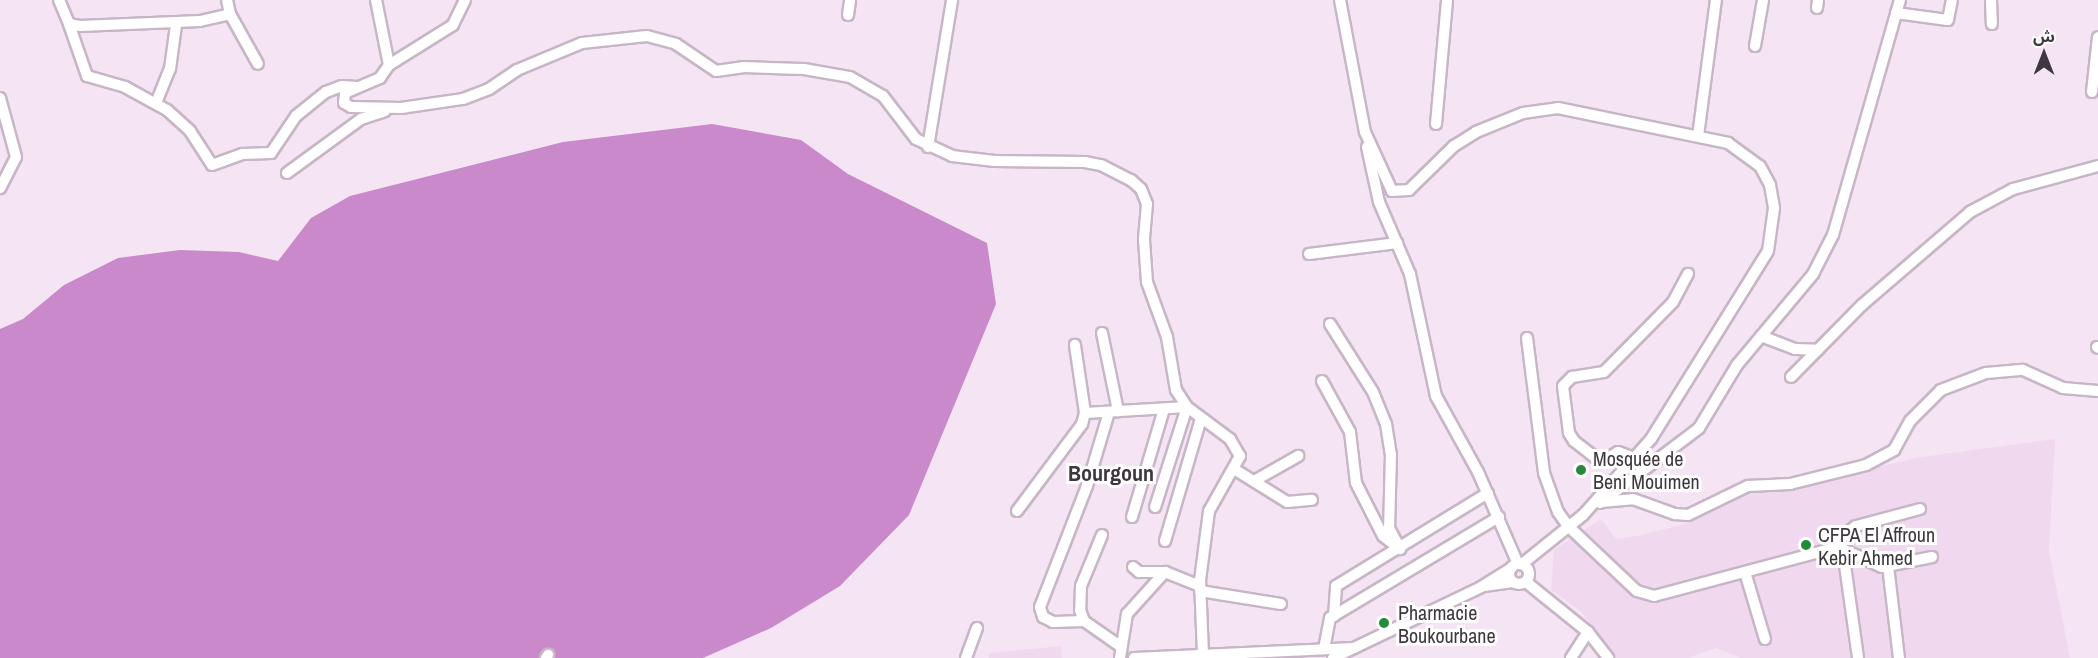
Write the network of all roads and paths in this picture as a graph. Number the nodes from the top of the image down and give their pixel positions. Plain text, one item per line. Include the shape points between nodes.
1 (59, 0) edge
2 (227, 0) edge
3 (376, 0) edge
4 (465, 0) edge
5 (850, 0) edge
6 (952, 0) edge
7 (1340, 0) edge
8 (1447, 0) edge
9 (1716, 0) edge
10 (1763, 0) edge
11 (1900, 0) edge
12 (1952, 0) edge
13 (1991, 0) edge
14 (230, 14) junction
15 (1896, 14) junction
16 (848, 15) dead end
17 (69, 24) junction
18 (1992, 24) dead end
19 (176, 25) junction
20 (2098, 37) edge
21 (1755, 46) dead end
22 (258, 64) dead end
23 (389, 65) junction
24 (359, 87) junction
25 (2092, 92) dead end
26 (0, 98) edge
27 (156, 103) junction
28 (392, 108) junction
29 (1437, 124) dead end
30 (1365, 132) junction
31 (1698, 136) junction
32 (12, 137) junction
33 (0, 140) edge
34 (928, 147) junction
35 (2098, 166) edge
36 (288, 173) dead end
37 (0, 188) edge
38 (1397, 243) junction
39 (1308, 254) dead end
40 (1688, 274) dead end
41 (1330, 324) dead end
42 (1102, 333) dead end
43 (1761, 336) junction
44 (1527, 338) dead end
45 (1075, 345) dead end
46 (1818, 350) junction
47 (1791, 377) dead end
48 (1322, 381) dead end
49 (2098, 392) edge
50 (1187, 407) junction
51 (1164, 409) junction
52 (1114, 412) junction
53 (1085, 413) junction
54 (1201, 418) junction
55 (1298, 456) dead end
56 (1634, 458) junction
57 (1234, 469) junction
58 (1254, 481) junction
59 (1488, 493) junction
60 (1312, 500) dead end
61 (1601, 502) junction
62 (1155, 507) dead end
63 (1920, 509) dead end
64 (1017, 512) dead end
65 (1583, 515) junction
66 (1499, 516) junction
67 (1132, 517) dead end
68 (1569, 527) junction
69 (1102, 535) dead end
70 (1165, 541) dead end
71 (1400, 549) junction
72 (1841, 549) junction
73 (1932, 557) dead end
74 (1520, 566) junction
75 (1888, 566) junction
76 (1133, 567) dead end
77 (1166, 572) junction
78 (1745, 572) junction
79 (1513, 582) junction
80 (1526, 582) junction
81 (1481, 587) junction
82 (1200, 588) junction
83 (1281, 604) dead end
84 (1334, 616) junction
85 (1084, 621) junction
86 (977, 628) dead end
87 (1588, 632) junction
88 (1765, 639) dead end
89 (1120, 646) junction
90 (1324, 649) junction
91 (1359, 650) edge
92 (1203, 656) junction
93 (966, 658) edge
94 (1120, 658) edge
95 (1134, 658) edge
96 (1333, 658) edge
97 (1571, 658) edge
98 (1608, 658) edge
99 (1858, 658) edge
100 (1899, 658) edge

1 - 17 street
2 - 14 street
3 - 23 street
4 - 23 street via 453,25
5 - 16 street
6 - 34 street
7 - 30 street
8 - 29 street
9 - 31 street
10 - 21 street
11 - 15 street
12 - 15 street via 1948,20
13 - 18 street
14 - 19 street
14 - 22 street
15 - 43 street via 1833,235 1813,274
17 - 19 street
17 - 27 street via 87,76 125,87
19 - 27 street via 170,69
20 - 25 street
23 - 24 street via 380,78
24 - 27 street via 342,86 326,92 296,116 271,153 243,154 217,165 208,161 190,131
24 - 28 street via 345,93 344,103 351,107
26 - 32 street
28 - 34 street via 463,99 489,89 517,70 582,44 639,35 676,44 716,71 743,67 804,69 850,77 883,96 910,133
28 - 36 street via 361,119
30 - 31 street via 1386,183 1392,191 1400,192 1414,185 1461,141 1500,120 1523,113 1570,110
30 - 38 street via 1373,182
31 - 56 street via 1728,143 1760,166 1772,196 1773,234 1756,273 1651,439
32 - 33 street
32 - 37 street via 16,157
34 - 50 street via 967,159 1101,165 1141,189 1147,204 1147,282 1167,337 1176,390
35 - 46 street via 1989,199 1934,242
38 - 39 street
38 - 59 street via 1418,304 1436,396
40 - 56 street via 1673,302 1604,372 1572,376 1563,386 1569,434 1574,441 1601,462 1618,452
41 - 71 street via 1373,392 1386,424 1391,454 1389,528
42 - 52 street
43 - 46 street via 1796,349
43 - 61 street via 1737,365 1699,428
44 - 68 street via 1546,483
45 - 53 street
46 - 47 street
48 - 71 street via 1350,432 1356,483 1383,536
49 - 61 street via 2063,388 2023,370 1986,373 1941,390 1910,421 1894,450 1866,465 1790,484 1748,486 1688,514 1675,514 1633,499
50 - 51 street
50 - 54 street
50 - 62 street
51 - 52 street
51 - 67 street
52 - 53 street
52 - 85 street via 1040,607 1043,617 1053,622
53 - 64 street via 1082,424
54 - 57 street via 1222,432 1238,450
54 - 70 street
55 - 58 street
56 - 65 street
57 - 58 street
57 - 82 street via 1209,511
58 - 60 street via 1287,502
59 - 66 street
59 - 71 street
61 - 65 street
63 - 72 street via 1856,526 1840,539
65 - 68 street
66 - 74 street
66 - 84 street
68 - 74 street
68 - 78 street via 1647,596
69 - 85 street via 1079,595
71 - 84 street via 1336,586
72 - 75 street
72 - 78 street
72 - 99 street
73 - 75 street
74 - 79 street via 1509,576
74 - 80 street
74 - 81 street
75 - 100 street
76 - 77 street via 1139,572
77 - 82 street
77 - 89 street via 1127,615
78 - 88 street
79 - 80 street
79 - 81 street
80 - 87 street
81 - 91 street
82 - 83 street
82 - 92 street
84 - 90 street via 1327,623
85 - 89 street
86 - 93 street
87 - 97 street
87 - 98 street
89 - 94 street
90 - 91 street
90 - 92 street
91 - 96 street
92 - 95 street

